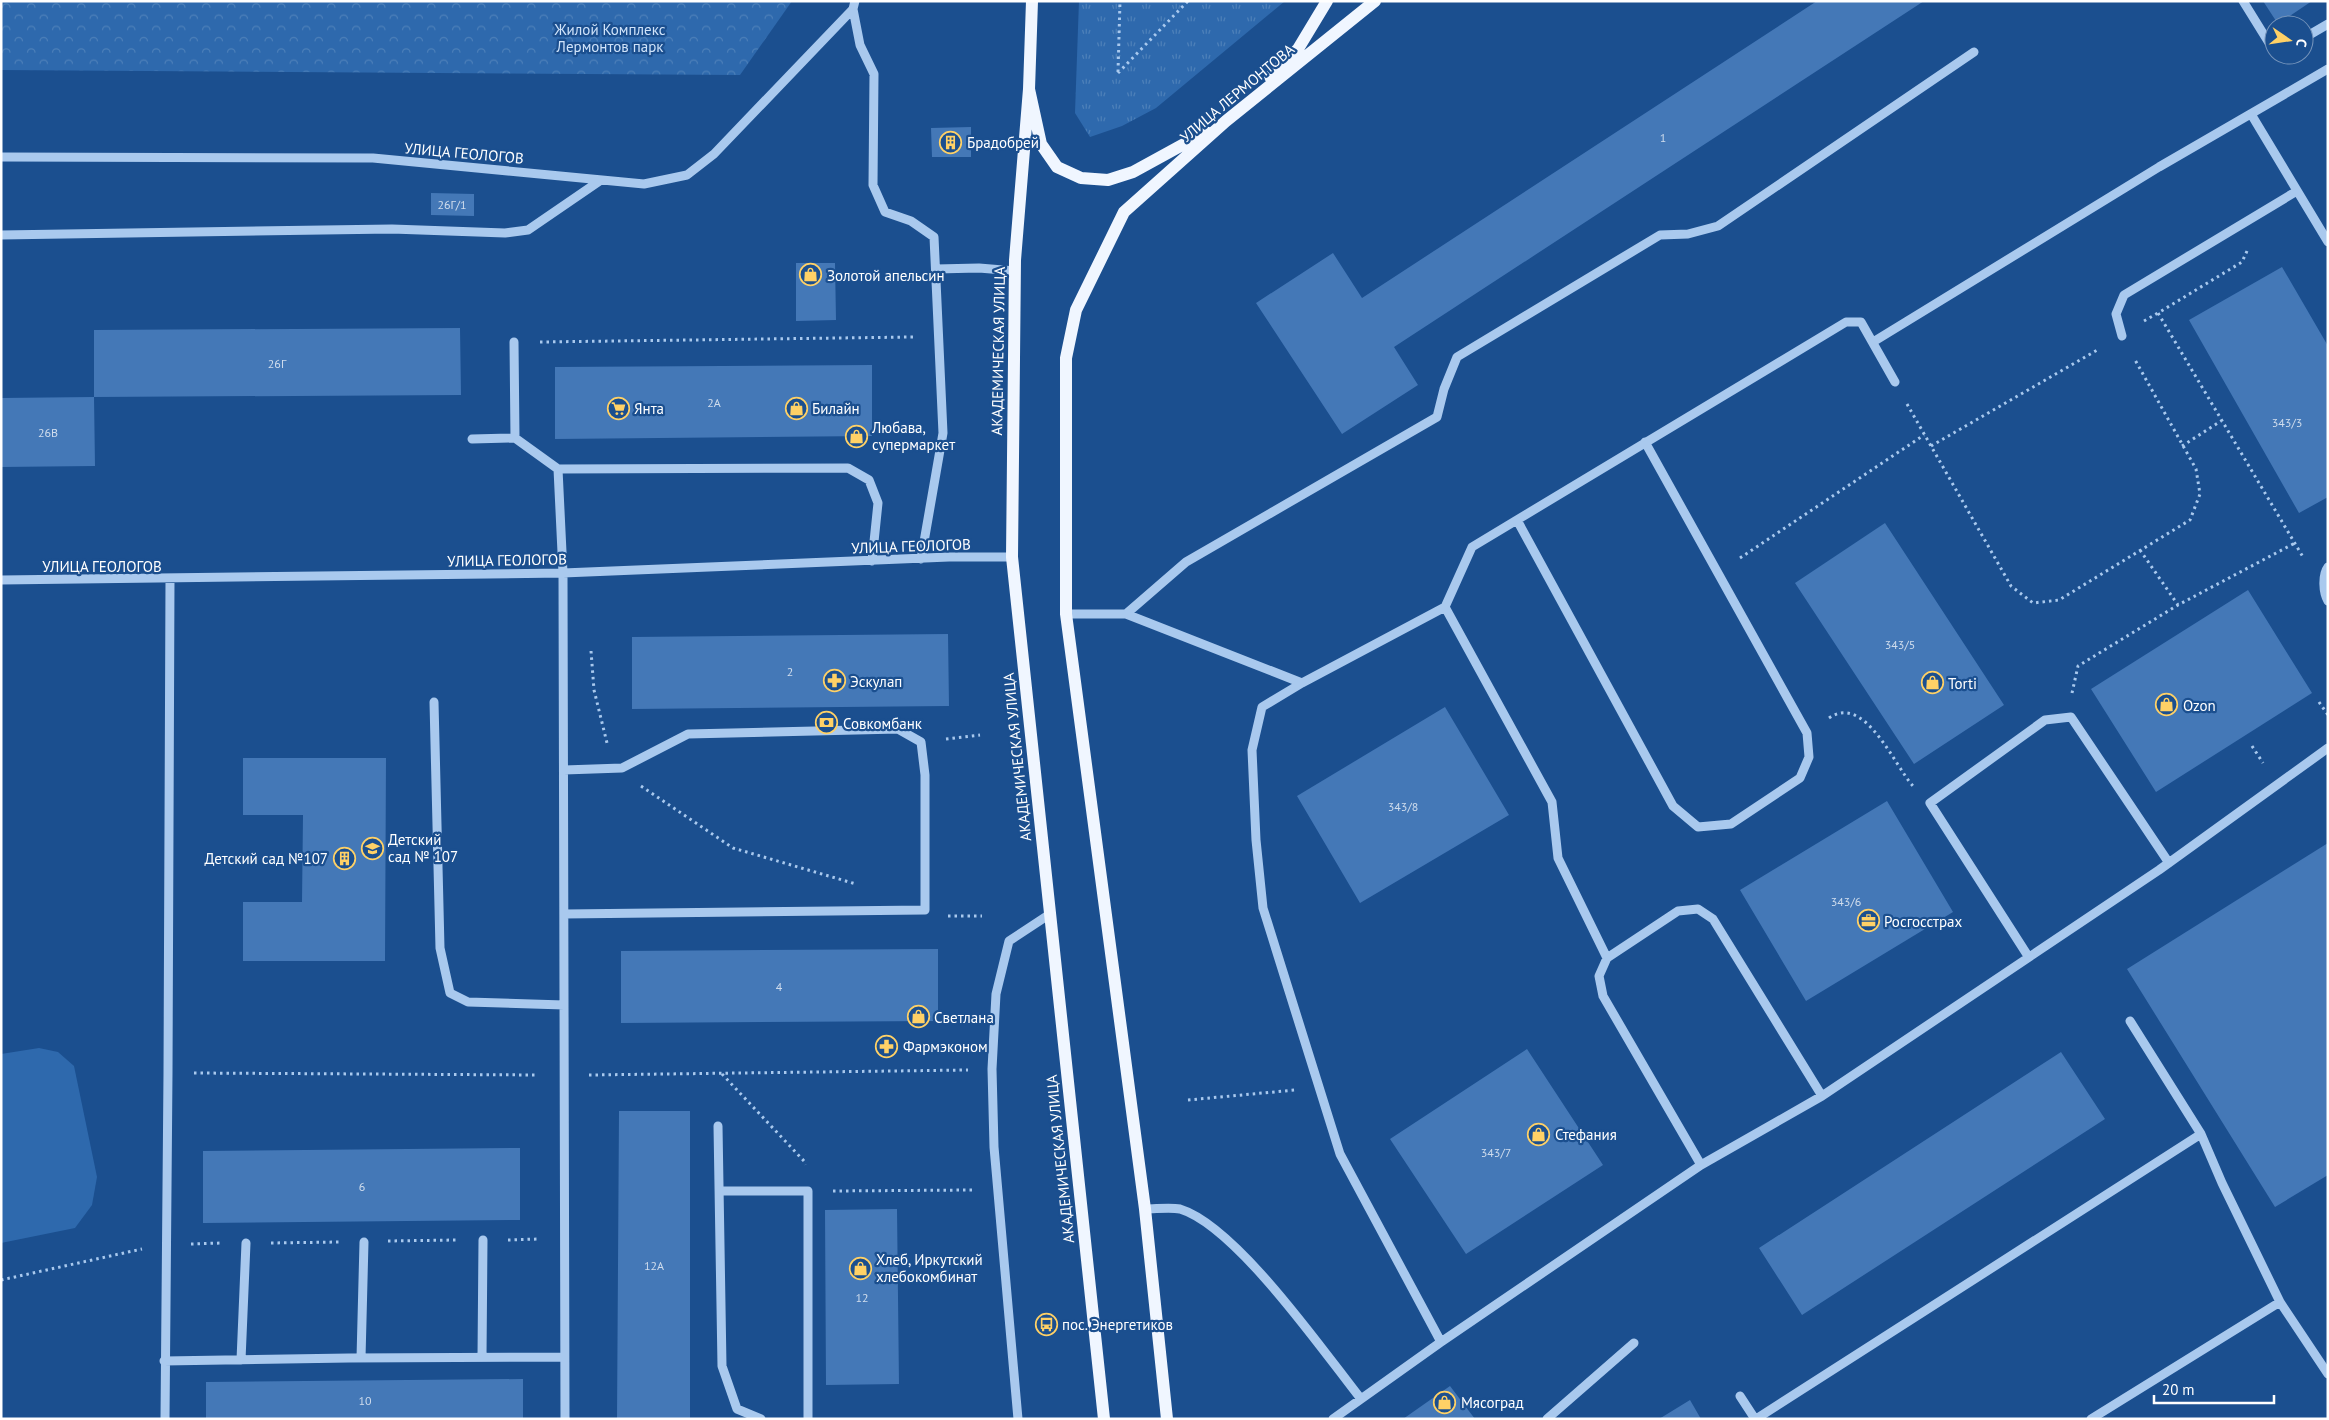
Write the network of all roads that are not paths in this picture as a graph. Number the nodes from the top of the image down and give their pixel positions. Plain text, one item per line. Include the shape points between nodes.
1 (1032, 1) edge
2 (1327, 1) edge
3 (1374, 1) edge
4 (2243, 1) edge
5 (854, 5) edge
6 (2328, 24) edge
7 (2314, 32) edge
8 (2264, 35) edge
9 (1974, 52) dead end
10 (2328, 69) edge
11 (1029, 89) junction
12 (2251, 114) junction
13 (1226, 121) junction
14 (1, 157) edge
15 (601, 180) junction
16 (2297, 191) junction
17 (1, 235) edge
18 (2328, 242) edge
19 (936, 269) junction
20 (1015, 271) junction
21 (2122, 336) road end
22 (514, 342) road end
23 (1872, 342) junction
24 (1894, 382) road end
25 (515, 438) junction
26 (472, 439) dead end
27 (1645, 442) junction
28 (558, 469) junction
29 (1517, 520) junction
30 (1012, 556) junction
31 (921, 560) junction
32 (872, 561) junction
33 (2328, 567) edge
34 (563, 573) junction
35 (170, 579) junction
36 (1, 580) edge
37 (2326, 599) edge
38 (1445, 607) junction
39 (1066, 614) junction
40 (1126, 614) junction
41 (1302, 683) junction
42 (434, 702) dead end
43 (2328, 748) edge
44 (564, 770) junction
45 (2169, 862) junction
46 (564, 914) junction
47 (1050, 914) junction
48 (2028, 956) junction
49 (1607, 958) junction
50 (564, 1005) junction
51 (2130, 1021) dead end
52 (1822, 1096) junction
53 (718, 1126) dead end
54 (2201, 1134) junction
55 (1701, 1165) junction
56 (721, 1191) junction
57 (1145, 1209) junction
58 (483, 1240) dead end
59 (364, 1242) dead end
60 (246, 1243) dead end
61 (2280, 1302) junction
62 (1441, 1342) junction
63 (1634, 1343) dead end
64 (482, 1357) junction
65 (564, 1357) junction
66 (362, 1358) junction
67 (241, 1360) junction
68 (164, 1361) junction
69 (2328, 1374) edge
70 (1740, 1396) dead end
71 (1361, 1399) junction
72 (165, 1419) edge
73 (565, 1419) edge
74 (761, 1419) edge
75 (808, 1419) edge
76 (1018, 1419) edge
77 (1104, 1419) edge
78 (1167, 1419) edge
79 (1333, 1419) edge
80 (1547, 1419) edge
81 (1756, 1419) edge
82 (2091, 1419) edge

1 - 11 main road
2 - 13 main road via 1298,49
3 - 13 main road, УЛИЦА ЛЕРМОНТОВА
4 - 8 street
5 - 15 street, УЛИЦА ГЕОЛОГОВ via 714,154 687,175 644,184
5 - 19 street via 860,45 874,74 872,185 885,212 911,221 934,237
6 - 7 street
9 - 40 street via 1718,226 1688,234 1660,235 1457,357 1437,417 1186,562
10 - 12 street
11 - 13 main road via 1041,144 1057,167 1081,178 1108,180 1133,172
11 - 20 main road, АКАДЕМИЧЕСКАЯ УЛИЦА
12 - 16 street
12 - 23 street
13 - 39 main road, УЛИЦА ЛЕРМОНТОВА via 1124,212 1076,310 1066,358
14 - 15 street, УЛИЦА ГЕОЛОГОВ via 373,158
15 - 17 street via 528,230 505,233 392,229
16 - 18 street
16 - 21 street via 2124,295 2116,314
19 - 20 street
19 - 31 street via 943,433
20 - 30 main road, АКАДЕМИЧЕСКАЯ УЛИЦА
22 - 25 street
23 - 24 street
23 - 27 street via 1861,322 1846,322
25 - 26 street
25 - 28 street
27 - 29 street
27 - 29 street via 1808,733 1809,757 1800,778 1731,824 1698,827 1673,806
28 - 32 street via 848,468 869,480 878,503
28 - 34 street
29 - 38 street via 1472,546
30 - 31 street, УЛИЦА ГЕОЛОГОВ
30 - 47 main road, АКАДЕМИЧЕСКАЯ УЛИЦА
31 - 32 street, УЛИЦА ГЕОЛОГОВ
32 - 34 street, УЛИЦА ГЕОЛОГОВ
33 - 37 street via 2325,571
34 - 35 street, УЛИЦА ГЕОЛОГОВ
34 - 44 street
35 - 36 street, УЛИЦА ГЕОЛОГОВ
35 - 68 street
38 - 41 street
38 - 49 street via 1552,802 1558,858
39 - 40 street
39 - 57 main road
40 - 41 street
41 - 62 street via 1262,707 1252,750 1263,908 1340,1154
42 - 50 street via 440,948 450,992 468,1002
43 - 45 street
44 - 46 street
44 - 46 street via 622,768 688,734 898,729 921,742 925,775 925,910
45 - 48 street
45 - 48 street via 2071,717 2045,720 1930,803
46 - 50 street
47 - 76 street via 1009,941 996,994 992,1070 994,1147
47 - 77 main road, АКАДЕМИЧЕСКАЯ УЛИЦА
48 - 52 street
49 - 52 street via 1678,910 1698,908 1713,919
49 - 55 street via 1599,976 1603,996
50 - 65 street
51 - 54 street
52 - 55 street
53 - 56 street
54 - 61 street
54 - 81 street
55 - 62 street
56 - 74 street via 722,1366 737,1409
56 - 75 street via 808,1191
57 - 71 street via 1179,1209 1202,1219 1230,1242 1278,1295
57 - 78 main road
58 - 64 street
59 - 66 street
60 - 67 street
61 - 69 street
61 - 82 street
62 - 71 street
63 - 80 street
64 - 65 street
64 - 66 street
65 - 73 street
66 - 67 street
67 - 68 street
68 - 72 street
70 - 81 street
71 - 79 street

